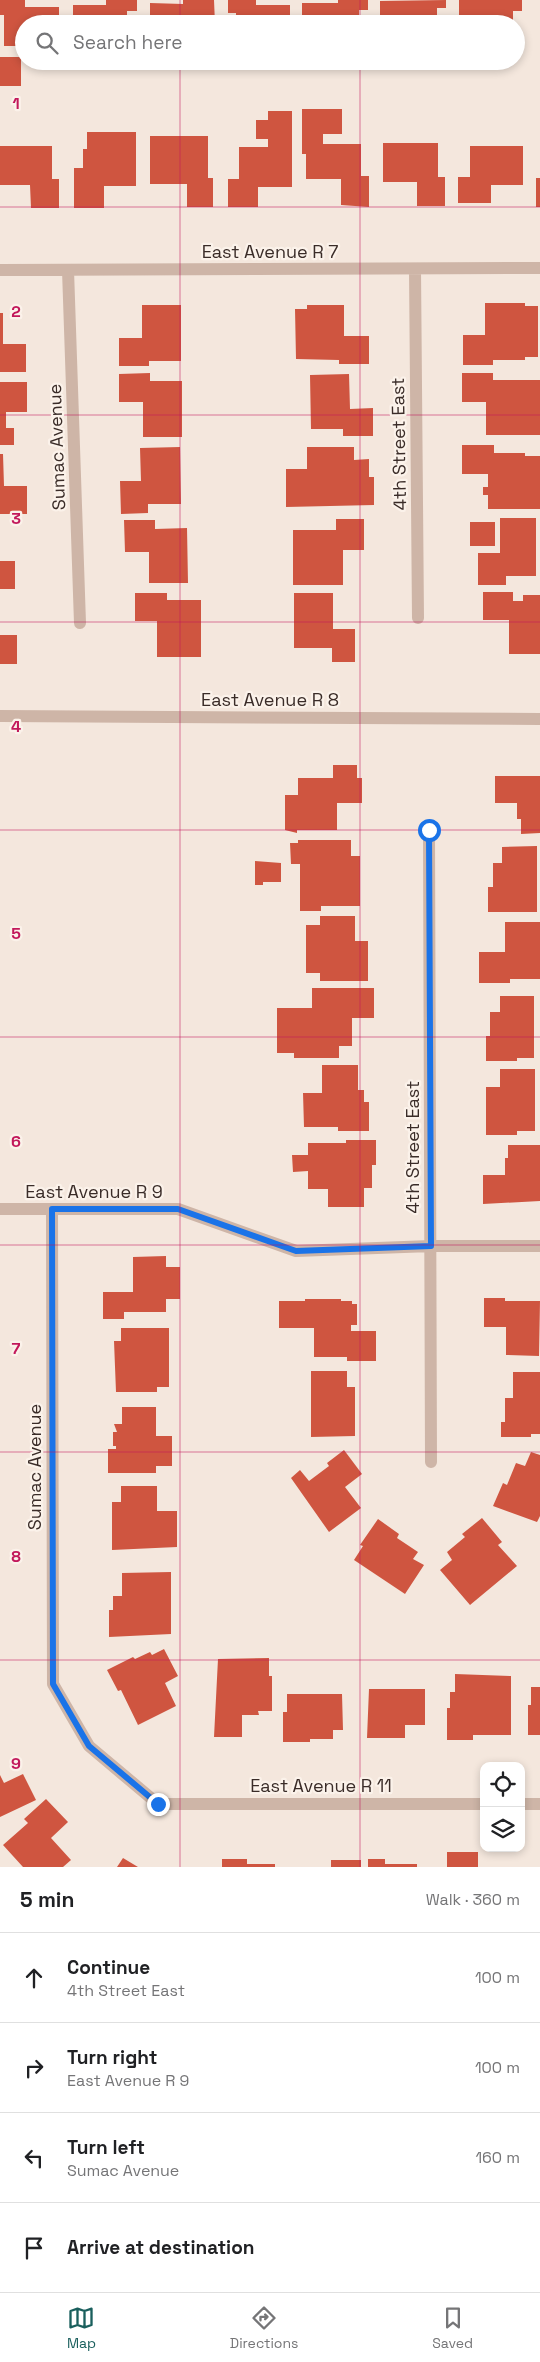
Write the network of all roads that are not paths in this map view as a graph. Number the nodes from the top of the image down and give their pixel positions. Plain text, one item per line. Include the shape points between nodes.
1 (540, 268) edge
2 (414, 269) junction
3 (0, 270) edge
4 (68, 270) junction
5 (418, 618) dead end
6 (80, 623) dead end
7 (0, 716) edge
8 (540, 719) edge
9 (429, 830) dead end
10 (0, 1209) edge
11 (52, 1209) junction
12 (431, 1246) junction
13 (540, 1246) edge
14 (431, 1462) dead end
15 (158, 1804) joint
16 (480, 1804) edge
17 (525, 1804) edge
18 (540, 1804) edge

1 - 2 street, East Avenue R 7
2 - 4 street, East Avenue R 7
2 - 5 street, 4th Street East
3 - 4 street, East Avenue R 7
4 - 6 street, Sumac Avenue
7 - 8 street, East Avenue R 8
9 - 12 street, 4th Street East
10 - 11 street, East Avenue R 9
11 - 12 street, East Avenue R 9 via 178,1209 296,1251
11 - 15 street, Sumac Avenue via 53,1684 89,1746
12 - 13 street, East Avenue R 9
12 - 14 street, 4th Street East
15 - 16 street, East Avenue R 11
17 - 18 street

